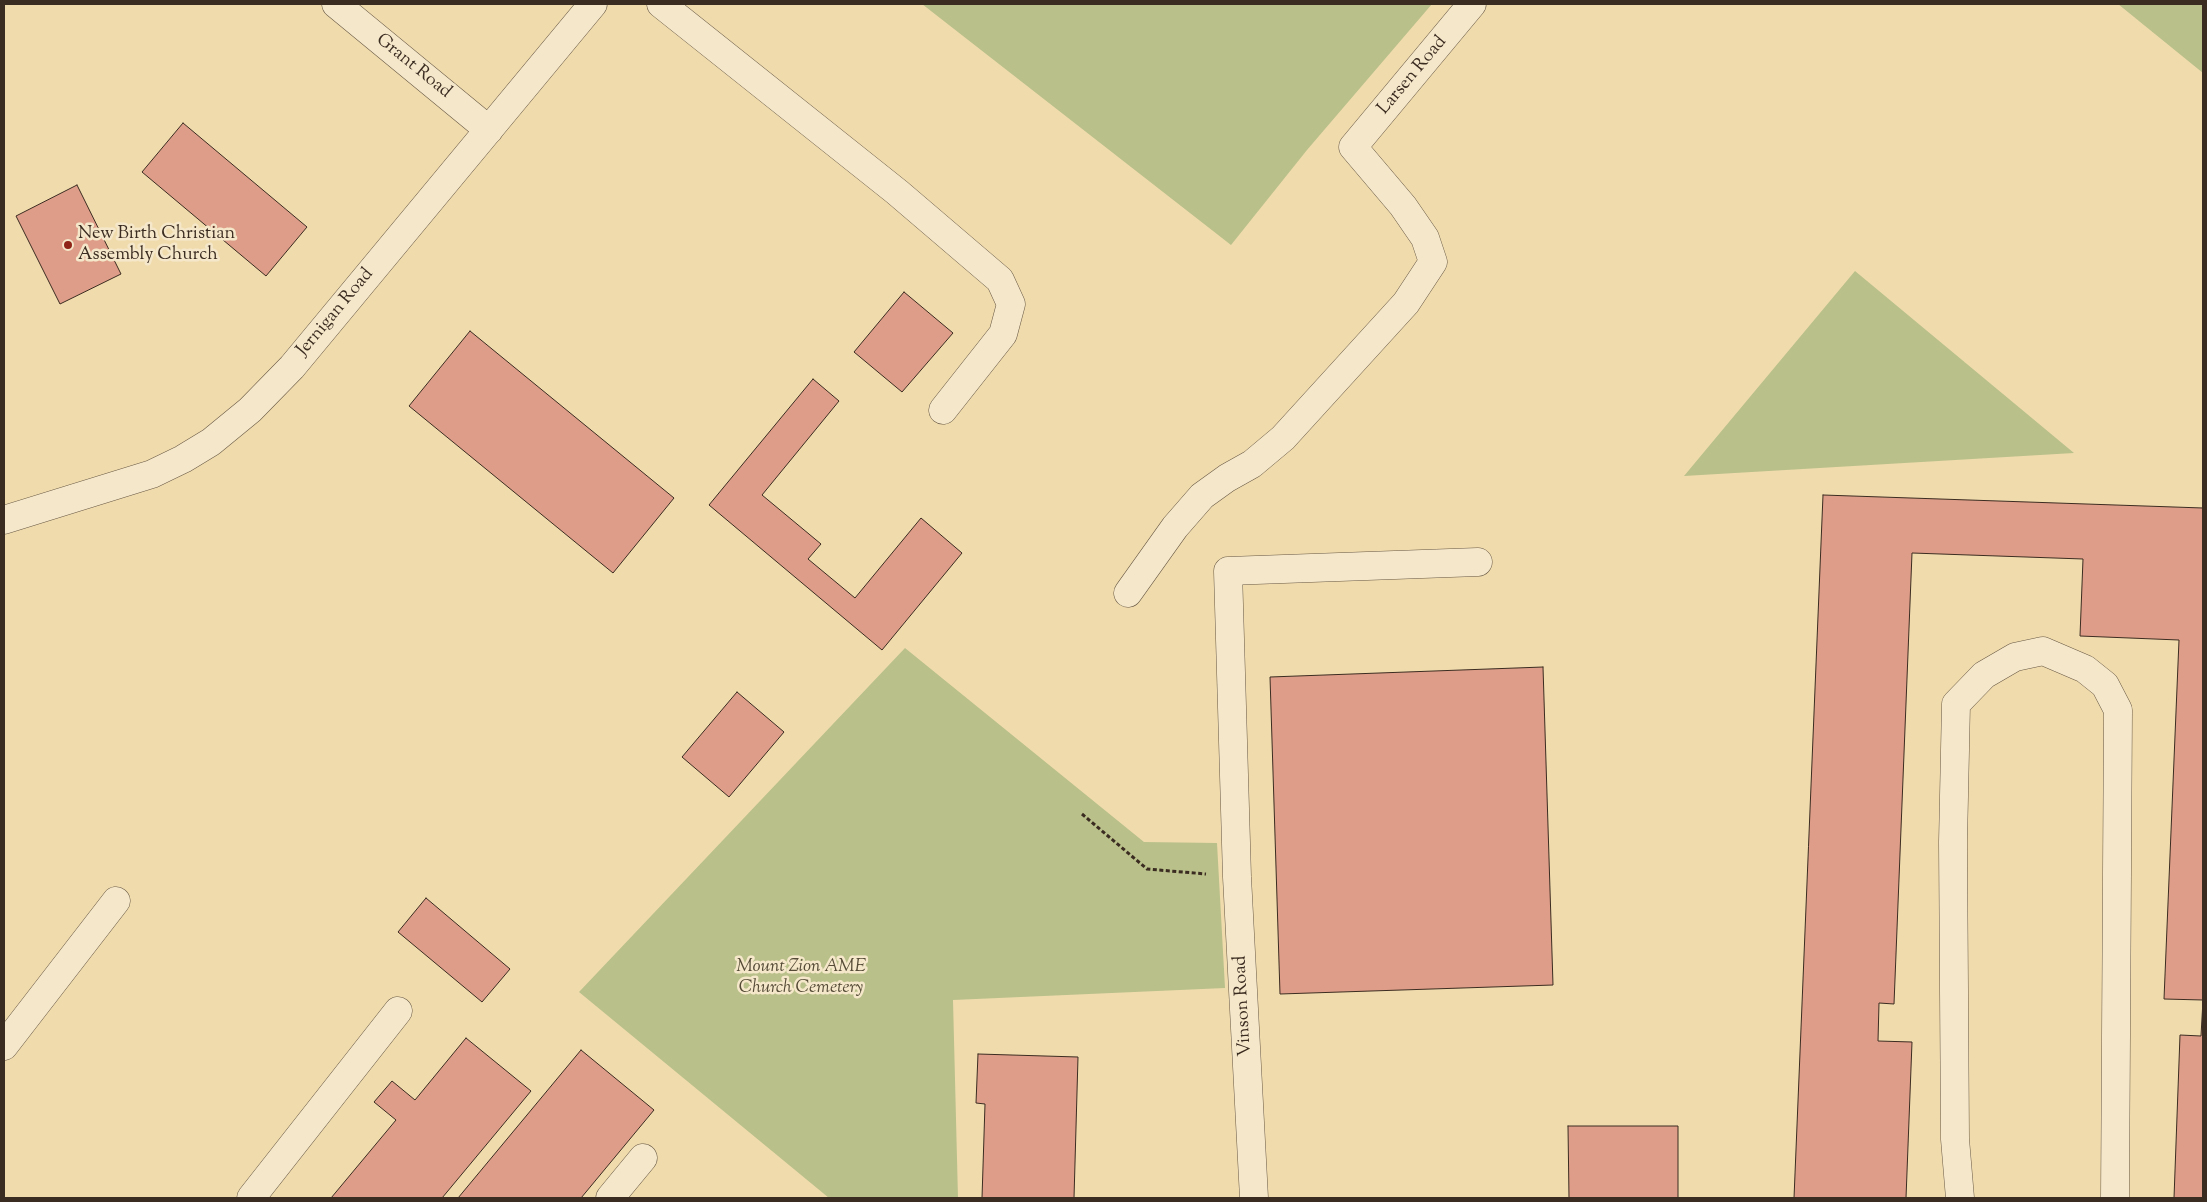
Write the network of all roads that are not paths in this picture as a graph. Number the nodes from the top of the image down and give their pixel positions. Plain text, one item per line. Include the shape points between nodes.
1 (336, 4) edge
2 (594, 4) edge
3 (661, 4) edge
4 (1472, 4) edge
5 (489, 130) junction
6 (943, 410) dead end
7 (4, 520) edge
8 (1478, 562) dead end
9 (1128, 592) dead end
10 (116, 901) dead end
11 (398, 1011) dead end
12 (4, 1046) edge
13 (643, 1158) dead end
14 (251, 1198) edge
15 (610, 1198) edge
16 (1254, 1198) edge
17 (1960, 1198) edge
18 (2115, 1198) edge

1 - 5 street, Grant Road
2 - 5 street, Jernigan Road
3 - 6 street via 897,192 1000,280 1012,304 1003,334
4 - 9 street, Larsen Road via 1353,148 1420,230 1433,262 1406,303 1283,438 1252,464 1202,496
5 - 7 street, Jernigan Road via 292,367 250,410 211,442 152,474
8 - 16 street, Vinson Road via 1228,572 1237,877
10 - 12 street
11 - 14 street
13 - 15 street
17 - 18 street via 1955,1129 1953,842 1956,704 1984,675 2015,657 2043,651 2086,669 2105,685 2118,710

